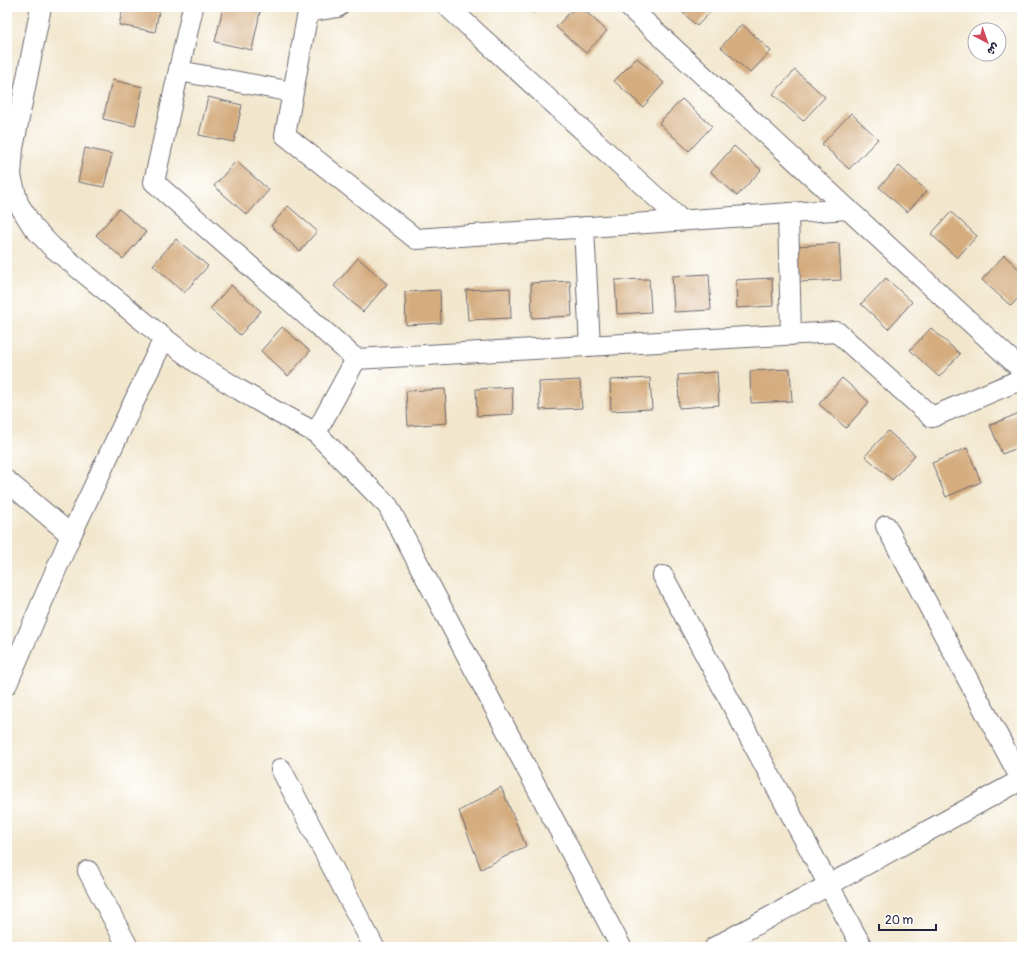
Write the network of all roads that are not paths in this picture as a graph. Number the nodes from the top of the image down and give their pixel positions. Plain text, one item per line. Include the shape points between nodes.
1 (41, 7) edge
2 (193, 7) edge
3 (338, 7) edge
4 (448, 7) edge
5 (629, 7) edge
6 (179, 70) junction
7 (293, 92) junction
8 (848, 209) junction
9 (788, 213) junction
10 (681, 220) junction
11 (584, 227) junction
12 (791, 335) junction
13 (164, 338) junction
14 (590, 346) junction
15 (356, 359) junction
16 (1022, 370) edge
17 (1022, 379) edge
18 (316, 433) junction
19 (7, 481) edge
20 (886, 526) dead end
21 (71, 535) junction
22 (663, 576) dead end
23 (7, 684) edge
24 (281, 769) dead end
25 (1022, 781) edge
26 (88, 871) dead end
27 (829, 885) junction
28 (128, 947) edge
29 (374, 947) edge
30 (621, 947) edge
31 (715, 947) edge
32 (862, 947) edge

1 - 13 street via 13,148 12,176 18,203 33,227 52,247
2 - 6 street
3 - 7 street via 308,12
4 - 10 street
5 - 8 street
6 - 7 street
6 - 15 street via 154,182
7 - 11 street via 285,135 416,239
8 - 9 street
8 - 16 street
9 - 10 street
9 - 12 street
10 - 11 street
11 - 14 street
12 - 14 street
12 - 17 street via 837,332 932,417
13 - 18 street via 238,389
13 - 21 street
14 - 15 street
15 - 18 street
18 - 30 street via 388,506
19 - 21 street
20 - 25 street
21 - 23 street
22 - 27 street
24 - 29 street
25 - 27 street
26 - 28 street
27 - 31 street
27 - 32 street

